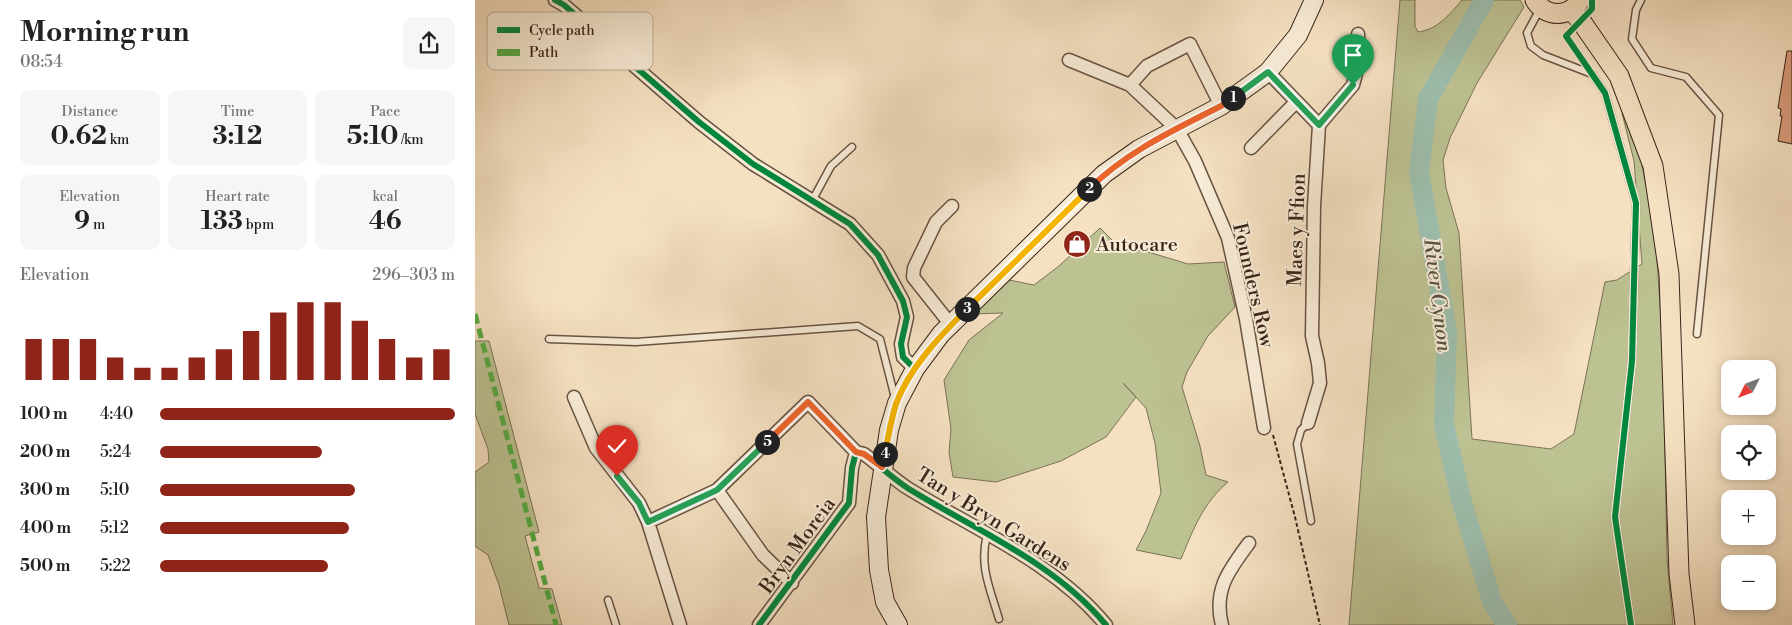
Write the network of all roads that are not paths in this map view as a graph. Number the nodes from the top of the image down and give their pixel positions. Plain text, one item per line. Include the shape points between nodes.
1 (555, 0) edge
2 (1314, 0) edge
3 (1641, 0) edge
4 (1538, 4) edge
5 (1575, 5) edge
6 (573, 12) edge
7 (1358, 34) dead end
8 (1069, 60) dead end
9 (640, 70) edge
10 (1268, 72) junction
11 (1129, 84) junction
12 (1296, 102) junction
13 (1221, 106) junction
14 (1319, 125) junction
15 (1177, 129) junction
16 (852, 147) dead end
17 (1251, 148) dead end
18 (812, 201) junction
19 (952, 206) dead end
20 (951, 325) junction
21 (1697, 334) dead end
22 (549, 339) dead end
23 (915, 369) junction
24 (574, 397) dead end
25 (897, 403) junction
26 (1308, 423) joint
27 (1264, 428) road end
28 (856, 452) junction
29 (882, 467) junction
30 (717, 490) junction
31 (1311, 521) dead end
32 (648, 522) junction
33 (987, 534) junction
34 (1249, 543) dead end
35 (792, 583) junction
36 (608, 600) dead end
37 (999, 619) dead end
38 (615, 625) edge
39 (679, 625) edge
40 (759, 625) edge
41 (898, 625) edge
42 (1106, 625) edge
43 (1222, 625) edge
44 (1631, 625) edge
45 (1685, 625) edge

1 - 6 street
2 - 10 main road via 1298,35
3 - 21 lane via 1636,10 1632,39 1651,68 1686,77 1719,115
4 - 5 main road via 1555,14
4 - 44 lane via 1527,33 1531,46 1543,55 1593,74 1605,93 1636,203 1632,361 1615,517
5 - 45 main road via 1581,21 1619,76 1653,166 1669,274 1679,574
7 - 14 street via 1359,62 1353,85
8 - 11 street
9 - 18 street via 745,158
10 - 12 street
10 - 13 main road
11 - 13 street via 1147,66 1190,44
11 - 15 street, Founders Row
12 - 14 street
12 - 17 street
13 - 15 main road
14 - 26 street, Maes y Ffion via 1312,336 1320,383
15 - 20 main road via 1139,149 1104,174
15 - 27 street, Founders Row via 1195,161 1227,238 1246,319
16 - 18 lane via 831,166
18 - 23 street via 851,224 878,255 903,301 907,317 901,344 903,357
19 - 20 street via 936,222 914,268 913,278
20 - 23 main road
22 - 25 lane via 636,342 858,326 880,339
23 - 25 main road
24 - 32 street via 596,448 639,503
25 - 29 main road
26 - 31 lane via 1301,430 1297,444
28 - 29 street
28 - 30 street via 808,402
28 - 35 street, Bryn Moreia via 849,503
29 - 33 street, Tan y Bryn Gardens via 906,487
29 - 41 main road via 876,517 879,570 885,602
30 - 32 street
30 - 35 street via 763,555
32 - 39 street
33 - 37 lane via 983,552 985,568
33 - 42 street, Tan y Bryn Gardens via 1061,581
34 - 43 street via 1220,590 1218,607
35 - 40 street, Bryn Moreia
36 - 38 lane

